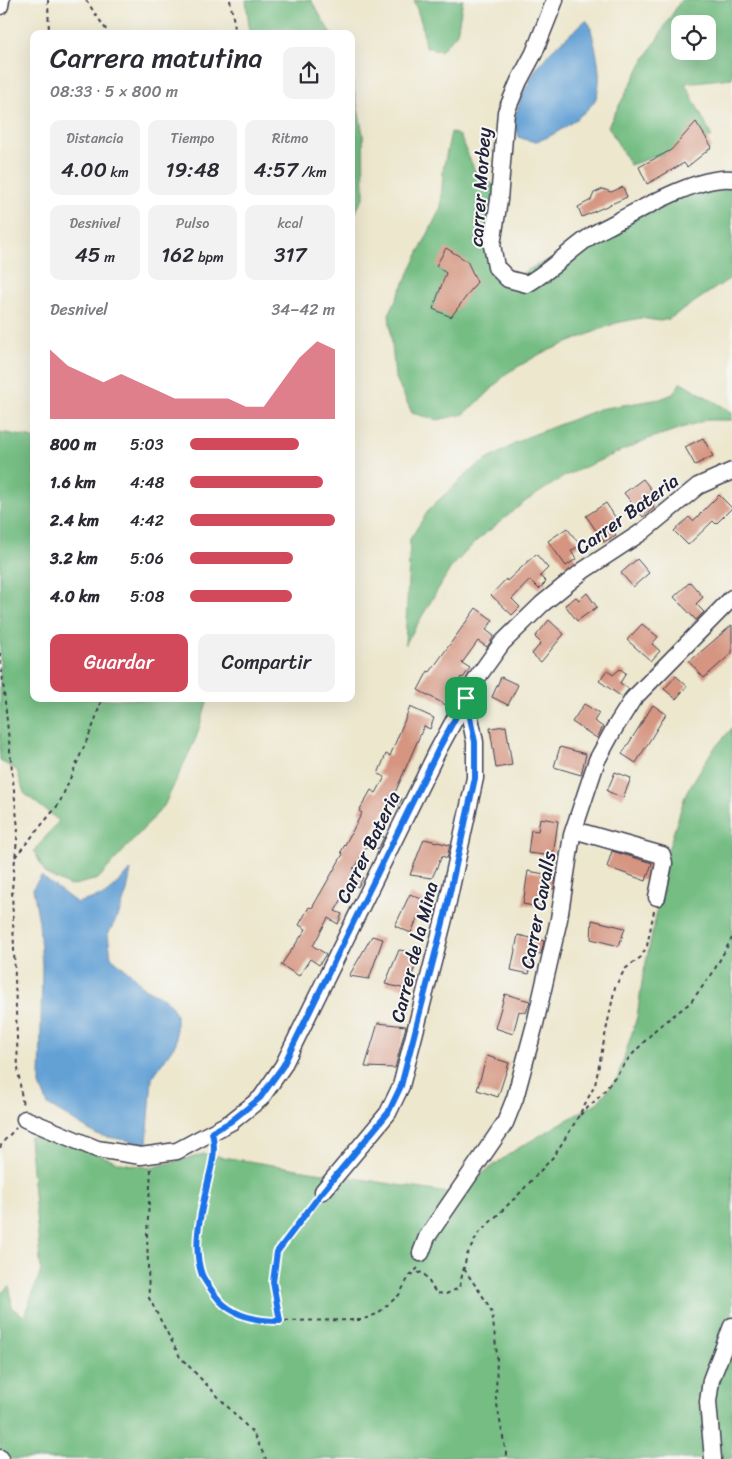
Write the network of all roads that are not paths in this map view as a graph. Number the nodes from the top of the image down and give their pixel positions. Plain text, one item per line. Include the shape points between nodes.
1 (1, 0) edge
2 (555, 0) edge
3 (0, 6) edge
4 (732, 179) edge
5 (732, 471) edge
6 (732, 598) edge
7 (466, 698) junction
8 (574, 830) junction
9 (658, 897) road end
10 (25, 1119) road end
11 (323, 1191) road end
12 (421, 1253) road end
13 (732, 1326) edge
14 (713, 1459) edge

1 - 3 street
2 - 4 street, carrer Morbey via 506,112 492,245 496,267 508,279 528,284 589,237 655,202 698,184
5 - 7 street, Carrer Bateria via 698,486 642,532 584,570 542,604 502,643
6 - 8 street, Carrer Cavalls via 633,699 597,760
7 - 10 street, Carrer Bateria via 283,1066 260,1098 230,1122 177,1151 141,1156 97,1149
7 - 11 street, Carrer de la Mina via 475,742 475,778 445,915 401,1086 388,1113
8 - 9 street via 662,855 664,863
8 - 12 street, Carrer Cavalls via 559,919 516,1098 505,1123 427,1237
13 - 14 street via 710,1380 708,1402

